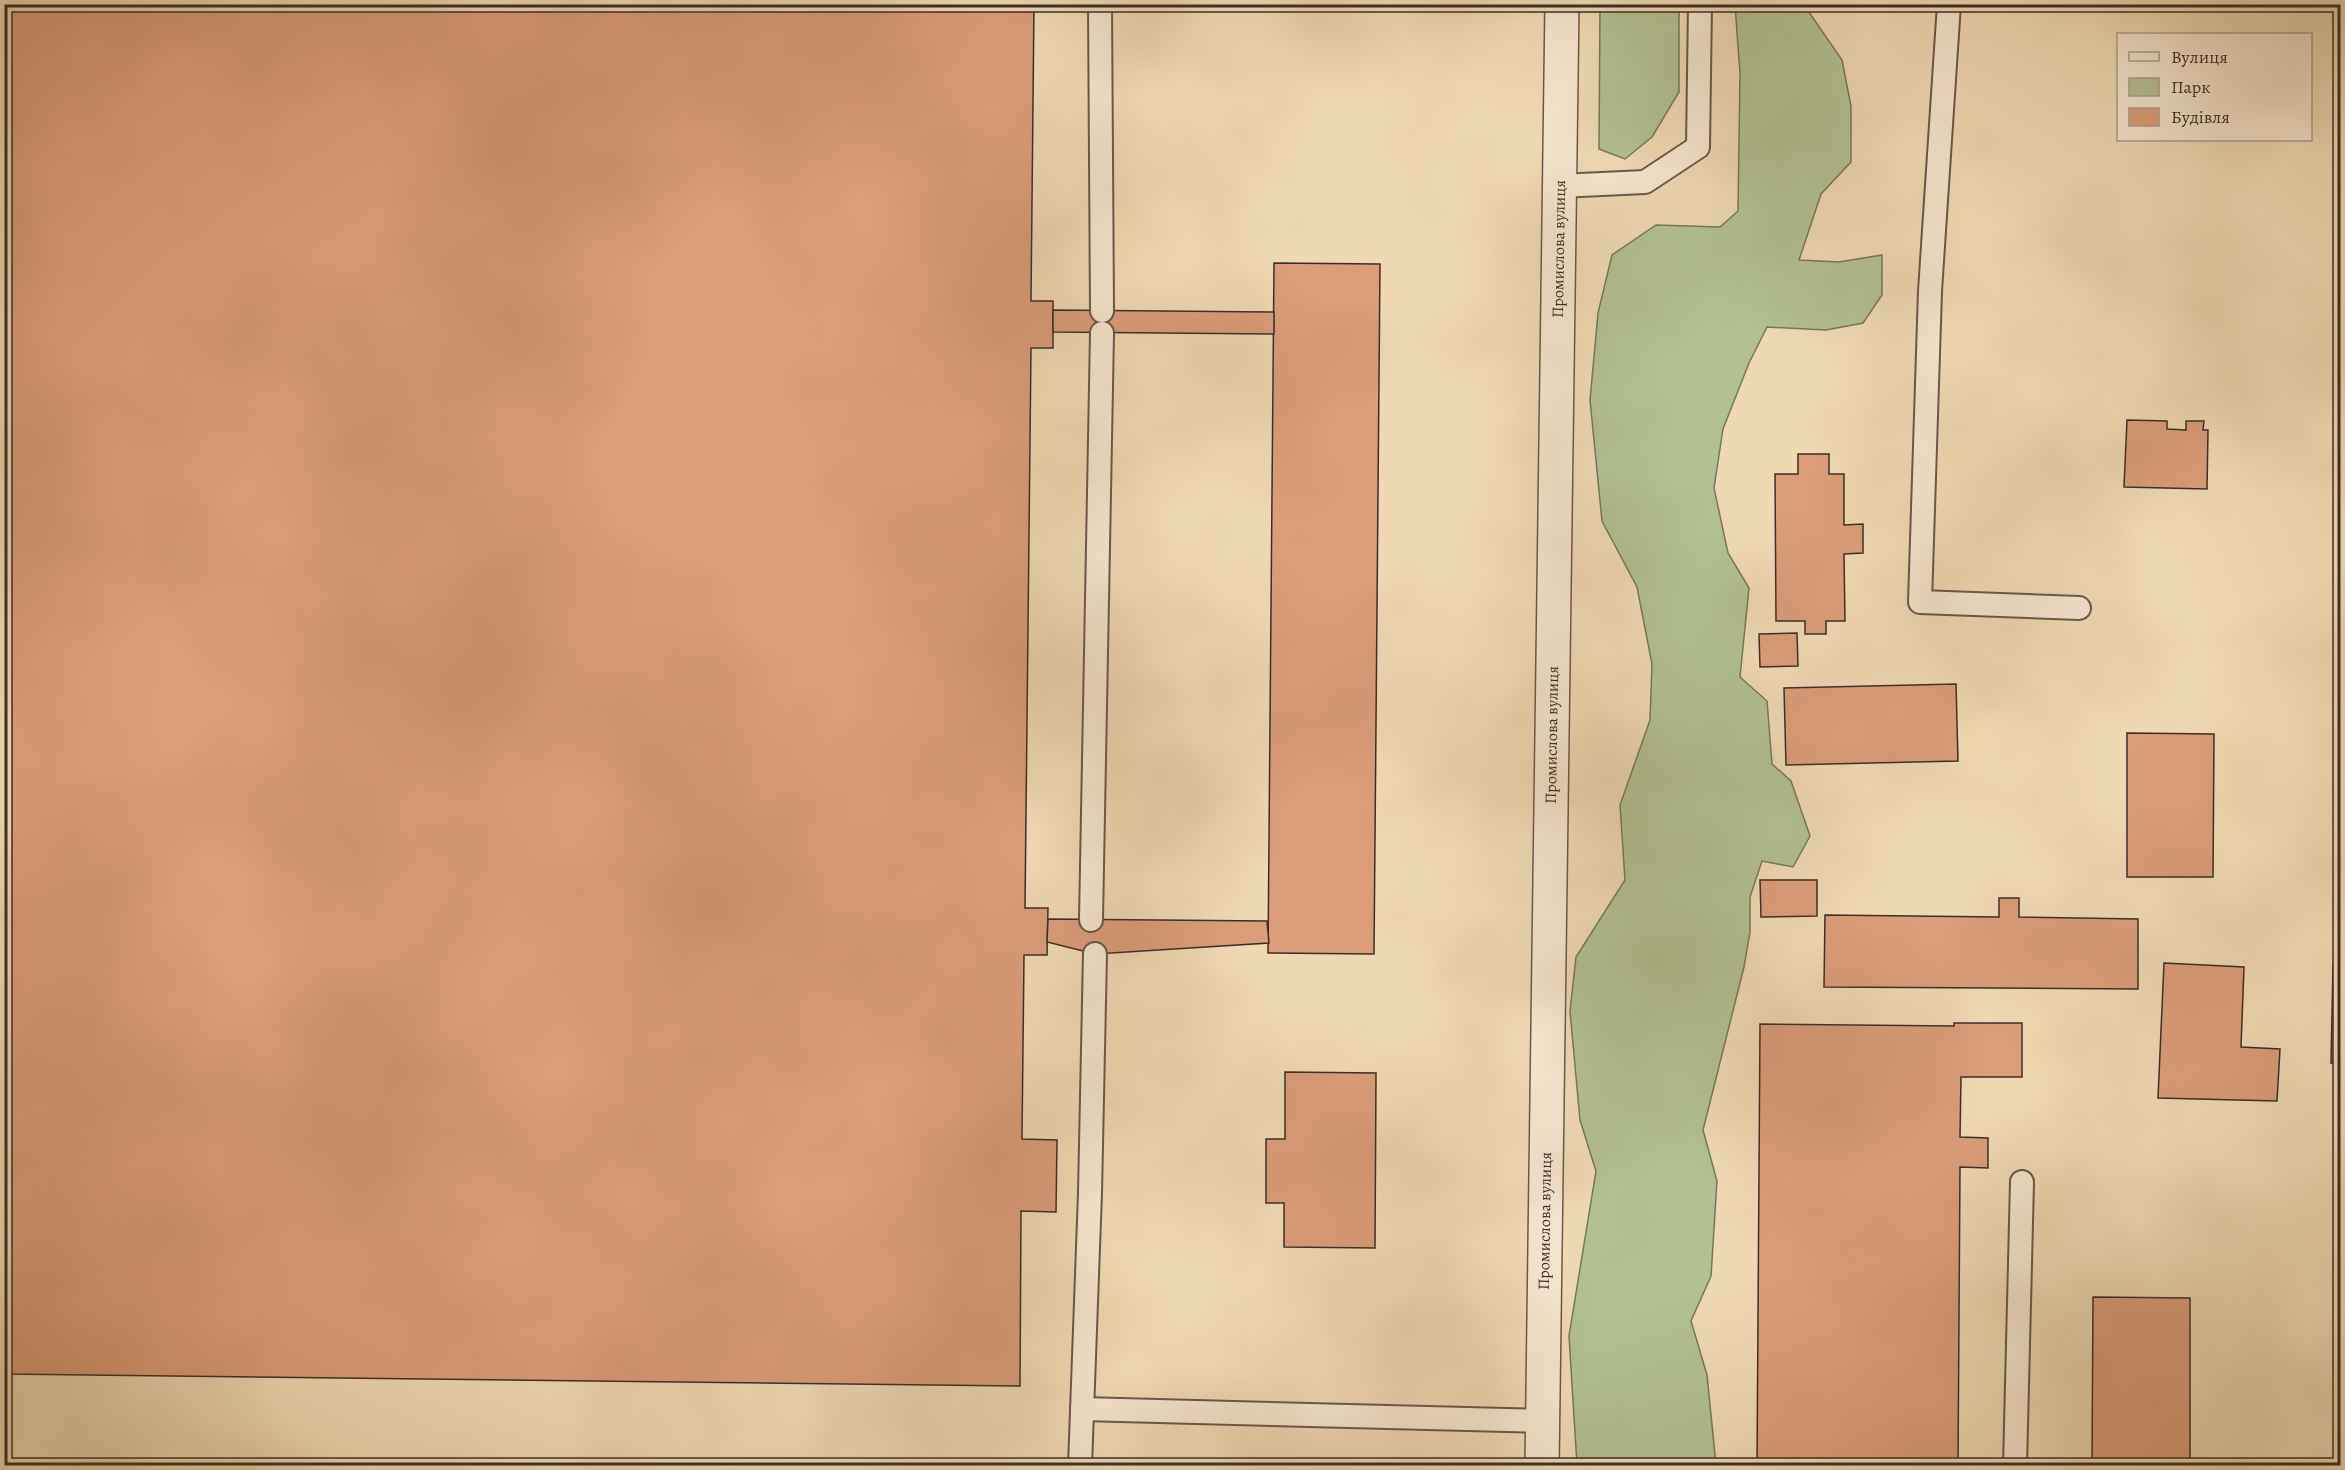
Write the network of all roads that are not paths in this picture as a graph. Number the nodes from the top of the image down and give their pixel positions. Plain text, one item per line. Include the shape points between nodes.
1 (1100, 4) edge
2 (1562, 4) edge
3 (1700, 4) edge
4 (1949, 4) edge
5 (1559, 186) junction
6 (2079, 608) dead end
7 (1091, 920) dead end
8 (1095, 954) dead end
9 (2022, 1182) dead end
10 (1082, 1409) junction
11 (1542, 1421) junction
12 (1080, 1466) edge
13 (1542, 1466) edge
14 (2015, 1466) edge

1 - 7 lane via 1102,322
2 - 5 street, Промислова вулиця
3 - 5 lane via 1698,147 1645,182
4 - 6 lane via 1930,291 1920,602
5 - 11 street, Промислова вулиця
8 - 10 lane
9 - 14 lane
10 - 11 lane
10 - 12 lane
11 - 13 street, Промислова вулиця

